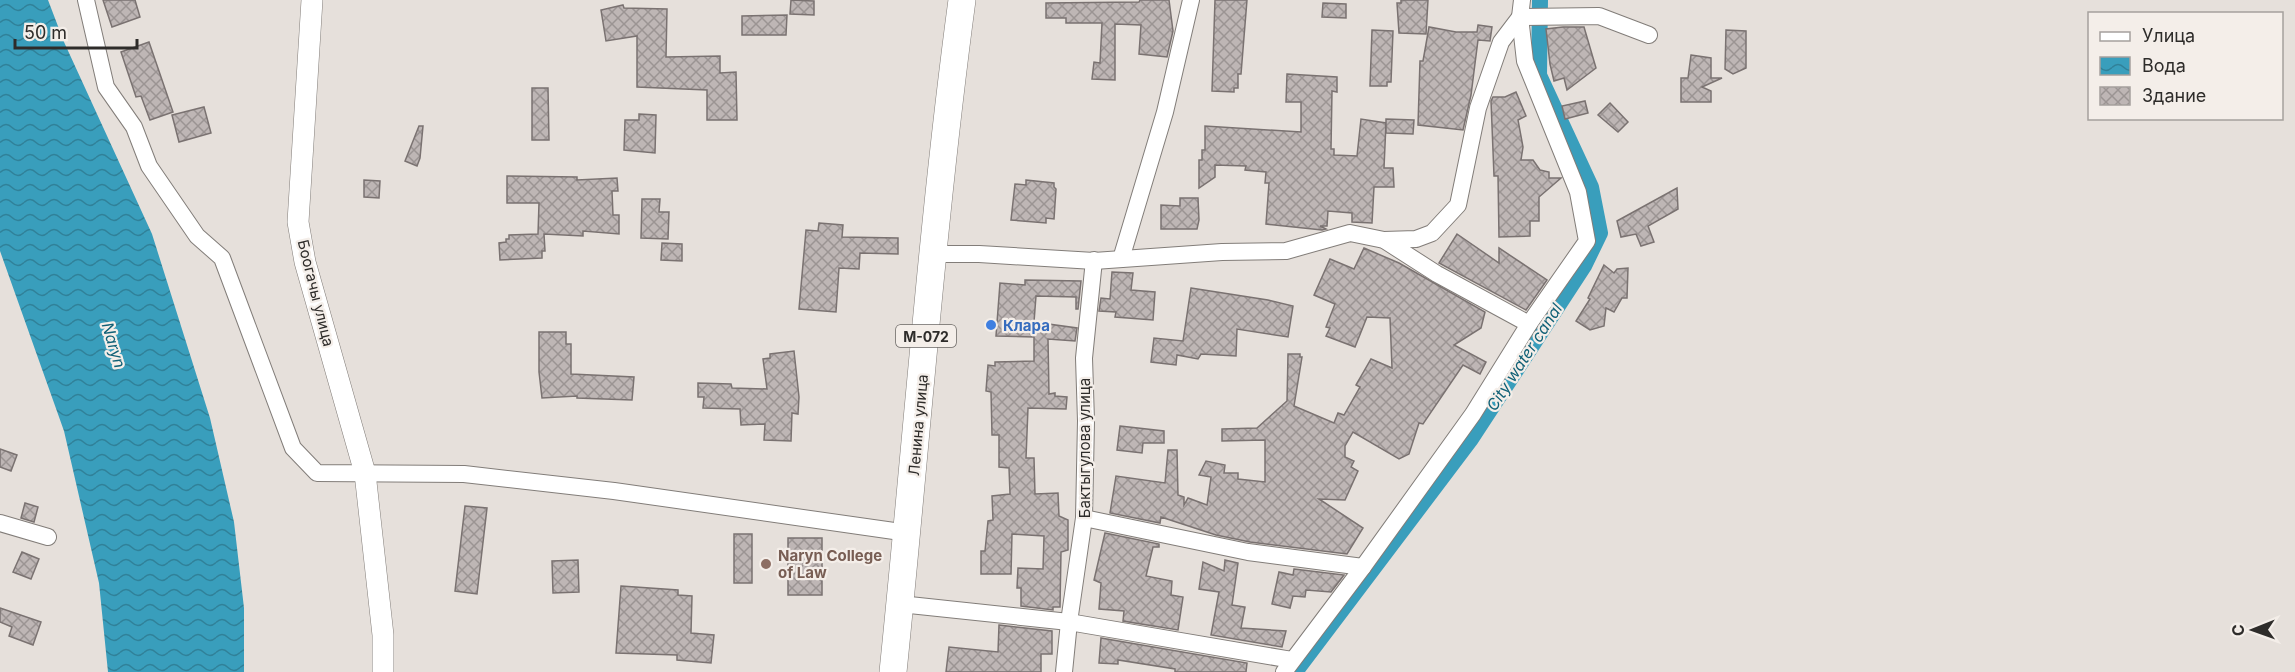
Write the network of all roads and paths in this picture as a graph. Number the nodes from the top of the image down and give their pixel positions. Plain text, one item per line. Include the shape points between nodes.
1 (86, 0) edge
2 (312, 0) edge
3 (963, 0) edge
4 (1191, 0) edge
5 (1521, 8) edge
6 (1649, 35) dead end
7 (1384, 240) junction
8 (934, 254) junction
9 (1121, 259) junction
10 (1094, 260) junction
11 (1529, 324) junction
12 (365, 473) junction
13 (1084, 518) junction
14 (0, 523) edge
15 (908, 532) junction
16 (48, 537) dead end
17 (1363, 567) junction
18 (900, 604) junction
19 (1069, 622) junction
20 (1288, 666) edge
21 (383, 672) edge
22 (893, 672) edge
23 (1064, 672) edge

1 - 12 street via 106,87 135,127 149,166 197,236 222,258 293,448 317,473
2 - 12 street, Боогачы улица via 298,222 305,262
3 - 8 main road, Ленина улица / М-072 via 947,112
4 - 9 street via 1166,112
5 - 6 street via 1599,16
5 - 7 street via 1501,42 1478,108 1458,205 1432,233 1416,239
5 - 11 street via 1525,61 1578,192 1587,240
7 - 9 street via 1350,233 1286,251
7 - 11 street
8 - 10 street
8 - 15 main road, Ленина улица / М-072
9 - 10 street
10 - 13 street, Бактыгулова улица via 1084,357
11 - 17 street via 1473,414
12 - 15 street via 464,474
12 - 21 street, Боогачы улица via 383,634
13 - 17 street via 1248,552
13 - 19 street, Бактыгулова улица
14 - 16 street
15 - 18 main road, Ленина улица / М-072
17 - 20 street
18 - 19 street
18 - 22 main road, Ленина улица / М-072
19 - 20 street
19 - 23 street, Бактыгулова улица

